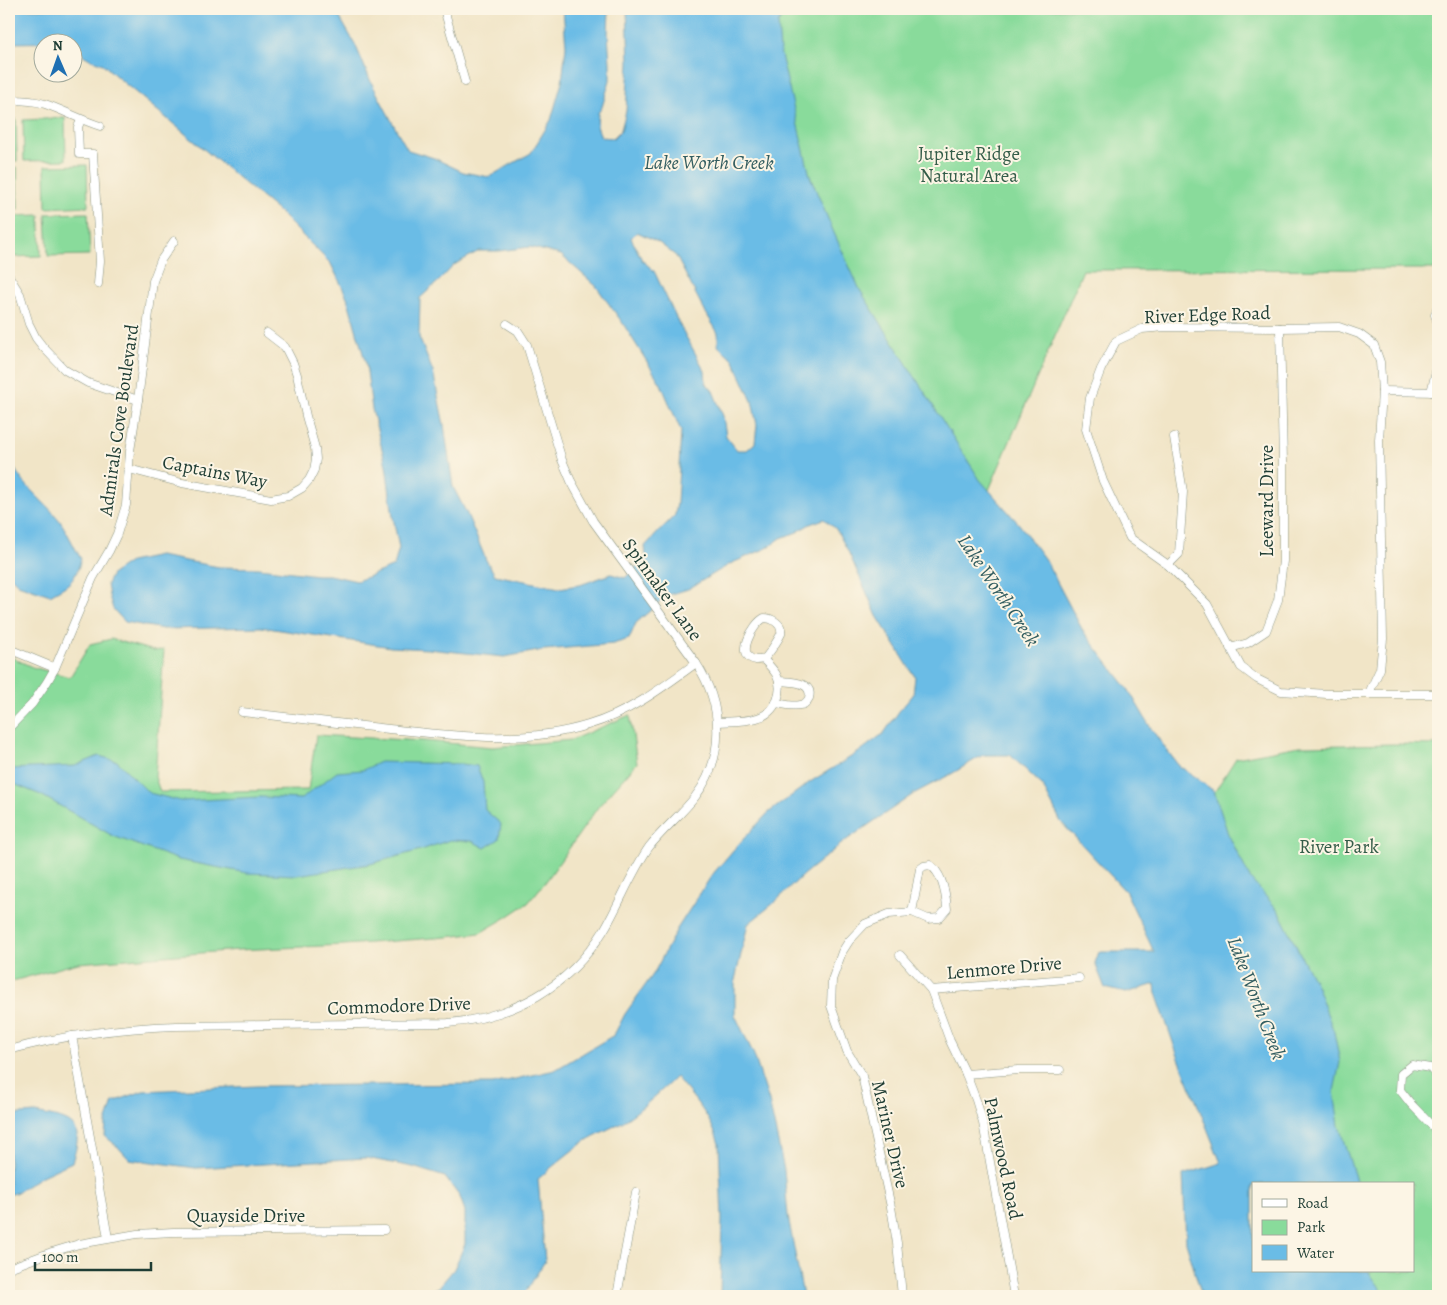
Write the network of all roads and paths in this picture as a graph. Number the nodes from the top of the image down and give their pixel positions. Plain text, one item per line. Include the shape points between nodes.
1 (444, 9) edge
2 (465, 82) dead end
3 (9, 100) edge
4 (81, 120) junction
5 (100, 126) dead end
6 (174, 241) dead end
7 (9, 276) edge
8 (98, 284) dead end
9 (1438, 306) edge
10 (1438, 323) edge
11 (507, 324) dead end
12 (1280, 328) junction
13 (267, 333) dead end
14 (1438, 364) edge
15 (1382, 391) junction
16 (1435, 392) edge
17 (138, 400) junction
18 (1174, 437) dead end
19 (129, 469) junction
20 (1168, 565) junction
21 (1230, 648) junction
22 (9, 649) edge
23 (764, 659) junction
24 (696, 663) junction
25 (56, 668) junction
26 (779, 681) junction
27 (1369, 693) junction
28 (1438, 694) edge
29 (776, 703) junction
30 (242, 712) dead end
31 (718, 722) junction
32 (9, 728) edge
33 (912, 912) junction
34 (900, 956) dead end
35 (1079, 978) dead end
36 (931, 990) junction
37 (72, 1036) junction
38 (9, 1050) edge
39 (1060, 1070) dead end
40 (966, 1074) junction
41 (1438, 1076) edge
42 (1438, 1135) edge
43 (636, 1192) dead end
44 (384, 1230) dead end
45 (108, 1238) junction
46 (9, 1268) edge
47 (617, 1296) edge
48 (902, 1296) edge
49 (1014, 1296) edge

1 - 2 street
3 - 4 street via 45,104
4 - 5 street
4 - 8 street via 78,127 79,154 93,154 100,261
6 - 17 street, Admirals Cove Boulevard via 161,260 153,281
7 - 17 street via 20,294 36,338 65,370 88,383
9 - 10 street via 1435,316
11 - 24 street, Spinnaker Lane via 518,331 527,345 557,444 571,481 593,521
12 - 15 street, River Edge Road via 1338,327 1359,334 1374,345 1380,362
12 - 20 street, River Edge Road via 1142,329 1116,342 1101,369 1090,398 1086,429 1103,481 1130,538
12 - 21 street, Leeward Drive via 1283,561 1278,600 1266,631 1248,643
13 - 19 street, Captains Way via 285,347 294,363 315,448 314,470 302,488 288,496 271,499 182,483
14 - 16 street
15 - 16 street
15 - 27 street, River Edge Road via 1378,440 1383,639 1380,669
17 - 19 street, Admirals Cove Boulevard
18 - 20 street via 1183,492 1179,554
19 - 25 street, Admirals Cove Boulevard via 126,505 117,534 93,578
20 - 21 street, River Edge Road via 1207,604
21 - 27 street, River Edge Road via 1241,667 1281,691
22 - 25 street
23 - 23 street via 753,660 745,647 755,625 769,618 778,623 781,634
23 - 26 street
24 - 30 street, Spinnaker Lane via 636,705 616,715 569,731 531,737 434,734
24 - 31 street, Commodore Drive via 713,696
25 - 32 street, Admirals Cove Boulevard via 40,694
26 - 29 street
26 - 29 street via 805,685 809,695 808,700 798,706
27 - 28 street, River Edge Road
29 - 31 street via 756,719
31 - 37 street, Commodore Drive via 716,752 705,782 692,802 649,848 597,940 558,982 516,1008 476,1020 448,1023 176,1026
33 - 33 street, Mariner Drive via 928,919 939,918 947,909 946,894 936,870 930,865 920,869
33 - 48 street, Mariner Drive via 888,914 865,924 849,941 832,980 831,1006 847,1051 862,1076 896,1234
34 - 36 street, Palmwood Road
35 - 36 street, Lenmore Drive
36 - 40 street, Palmwood Road
37 - 38 street, Commodore Drive
37 - 45 street
39 - 40 street
40 - 49 street, Palmwood Road via 983,1123
41 - 42 street via 1430,1068 1412,1065 1401,1074 1400,1090
43 - 47 street
44 - 45 street, Quayside Drive via 173,1232
45 - 46 street, Quayside Drive via 52,1252

